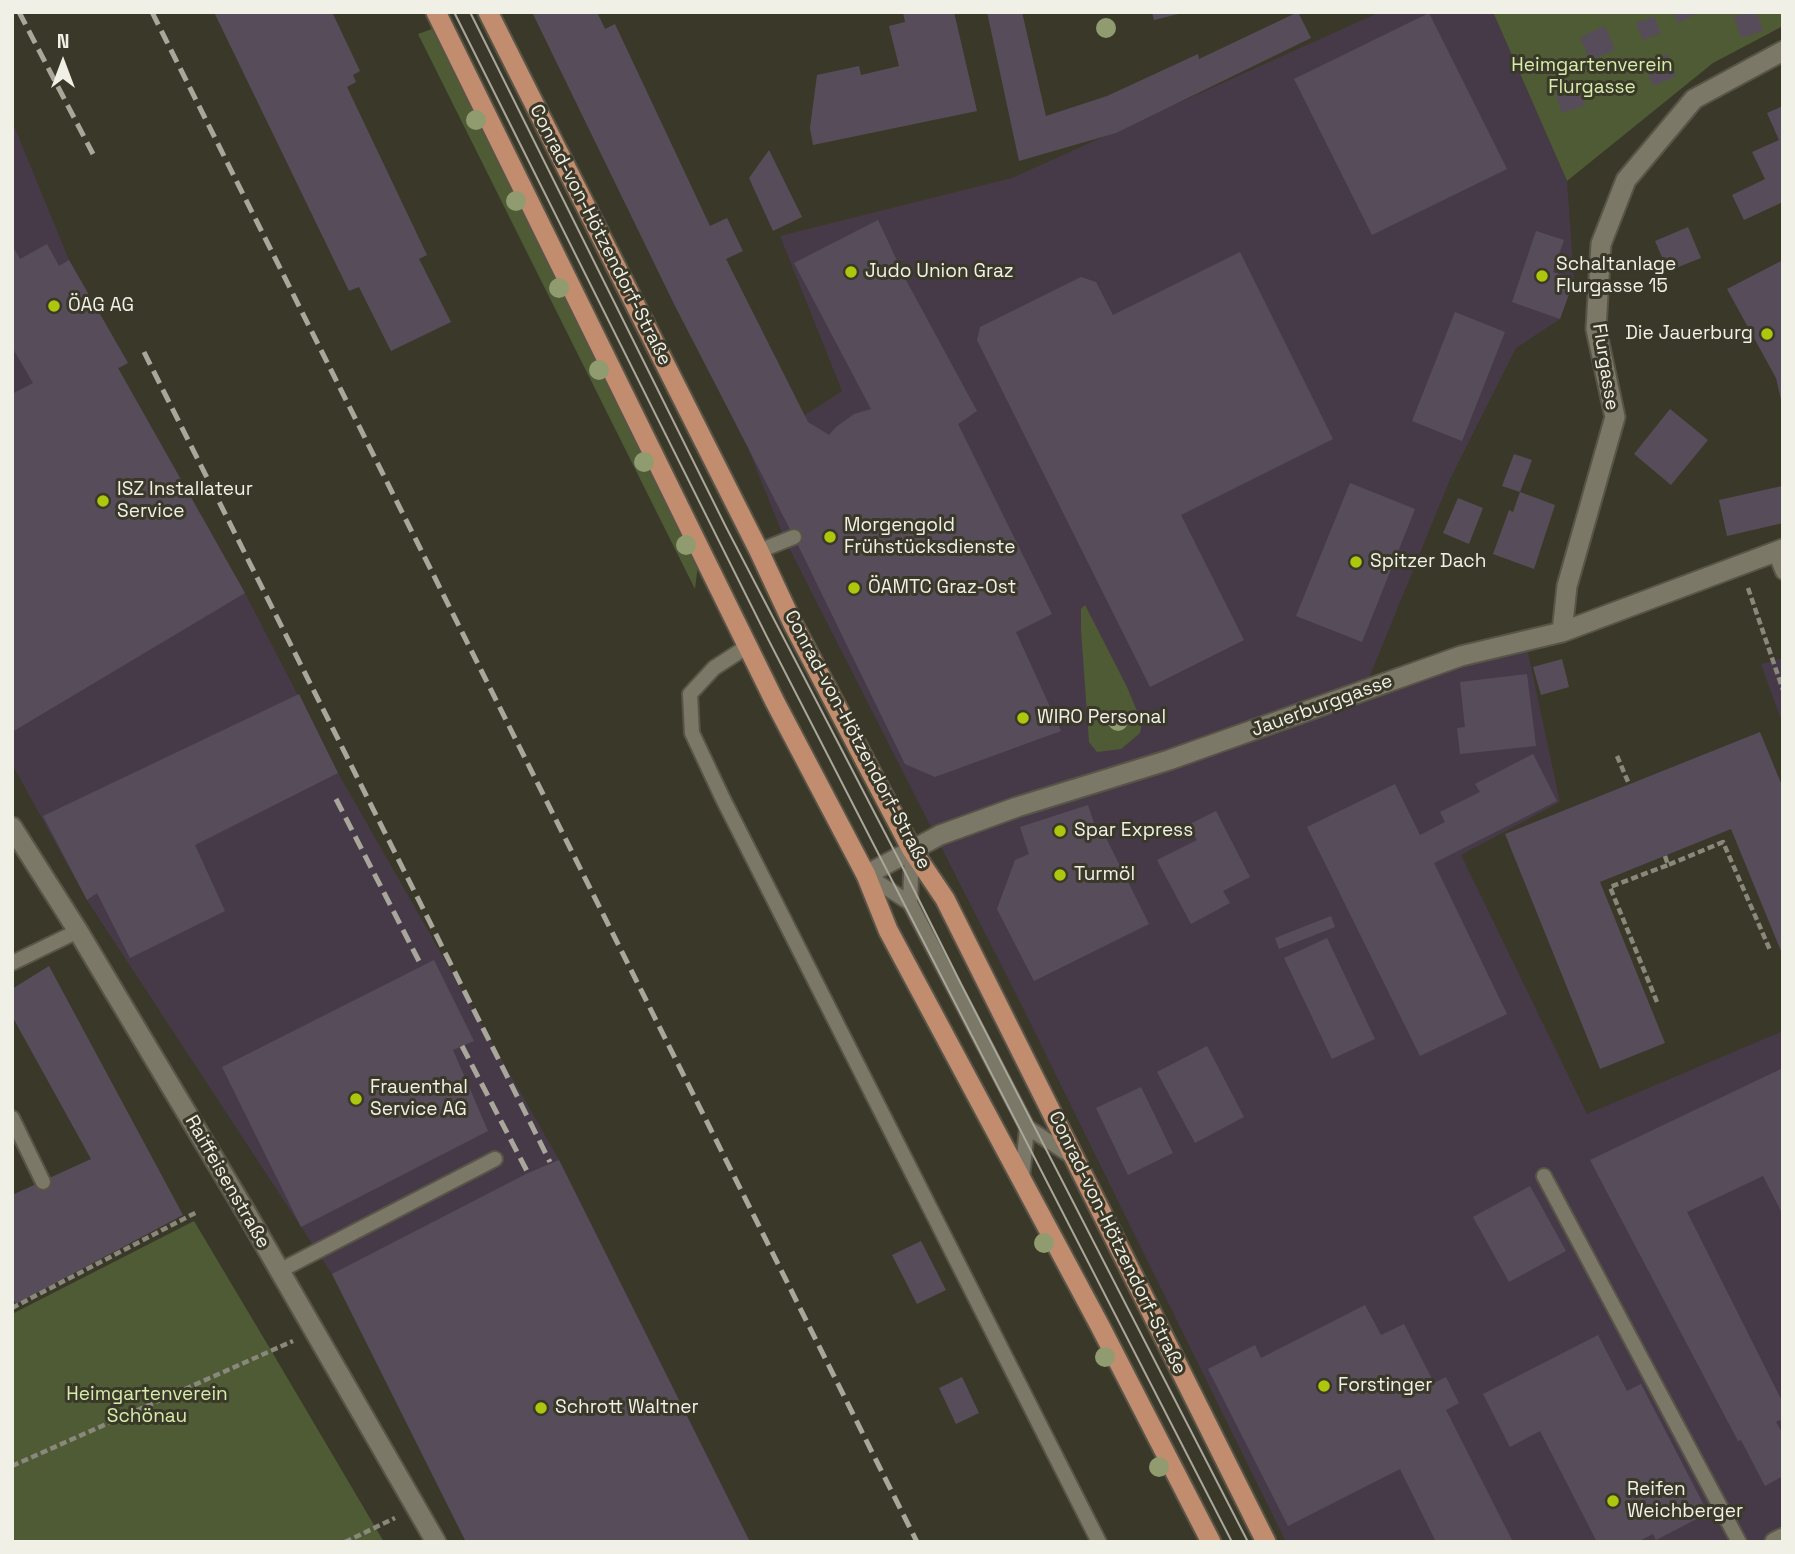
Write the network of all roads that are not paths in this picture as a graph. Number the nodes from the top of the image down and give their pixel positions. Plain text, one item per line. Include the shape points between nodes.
1 (436, 12) edge
2 (488, 12) edge
3 (1783, 51) edge
4 (794, 537) dead end
5 (759, 551) junction
6 (1779, 551) edge
7 (1783, 572) edge
8 (1562, 632) junction
9 (748, 646) junction
10 (12, 827) edge
11 (912, 850) junction
12 (866, 875) junction
13 (911, 903) junction
14 (78, 931) junction
15 (12, 963) edge
16 (12, 1118) edge
17 (1027, 1127) junction
18 (495, 1159) dead end
19 (1075, 1159) junction
20 (1544, 1177) dead end
21 (1022, 1179) junction
22 (43, 1182) dead end
23 (279, 1271) junction
24 (1783, 1538) edge
25 (436, 1542) edge
26 (1099, 1542) edge
27 (1211, 1542) edge
28 (1266, 1542) edge
29 (1739, 1542) edge
30 (1775, 1542) edge

1 - 9 main road
2 - 5 main road, Conrad-von-Hötzendorf-Straße
3 - 8 street, Flurgasse via 1694,99 1626,180 1601,244 1596,329 1615,417 1567,586
4 - 5 lane
5 - 11 main road, Conrad-von-Hötzendorf-Straße
6 - 7 lane
6 - 8 street, Jauerburggasse
8 - 11 street, Jauerburggasse via 1461,656 940,835
9 - 12 main road
9 - 26 lane via 714,668 690,694 692,733
10 - 14 street, Raiffeisenstraße
11 - 12 street, Jauerburggasse
11 - 13 lane
11 - 19 main road, Conrad-von-Hötzendorf-Straße via 945,898
12 - 13 lane
12 - 21 main road via 888,930
13 - 17 lane
14 - 15 lane
14 - 23 street, Raiffeisenstraße
16 - 22 lane
17 - 19 lane
17 - 21 lane
18 - 23 lane
19 - 28 main road, Conrad-von-Hötzendorf-Straße
20 - 29 lane
21 - 27 main road
23 - 25 street, Raiffeisenstraße
24 - 30 street

